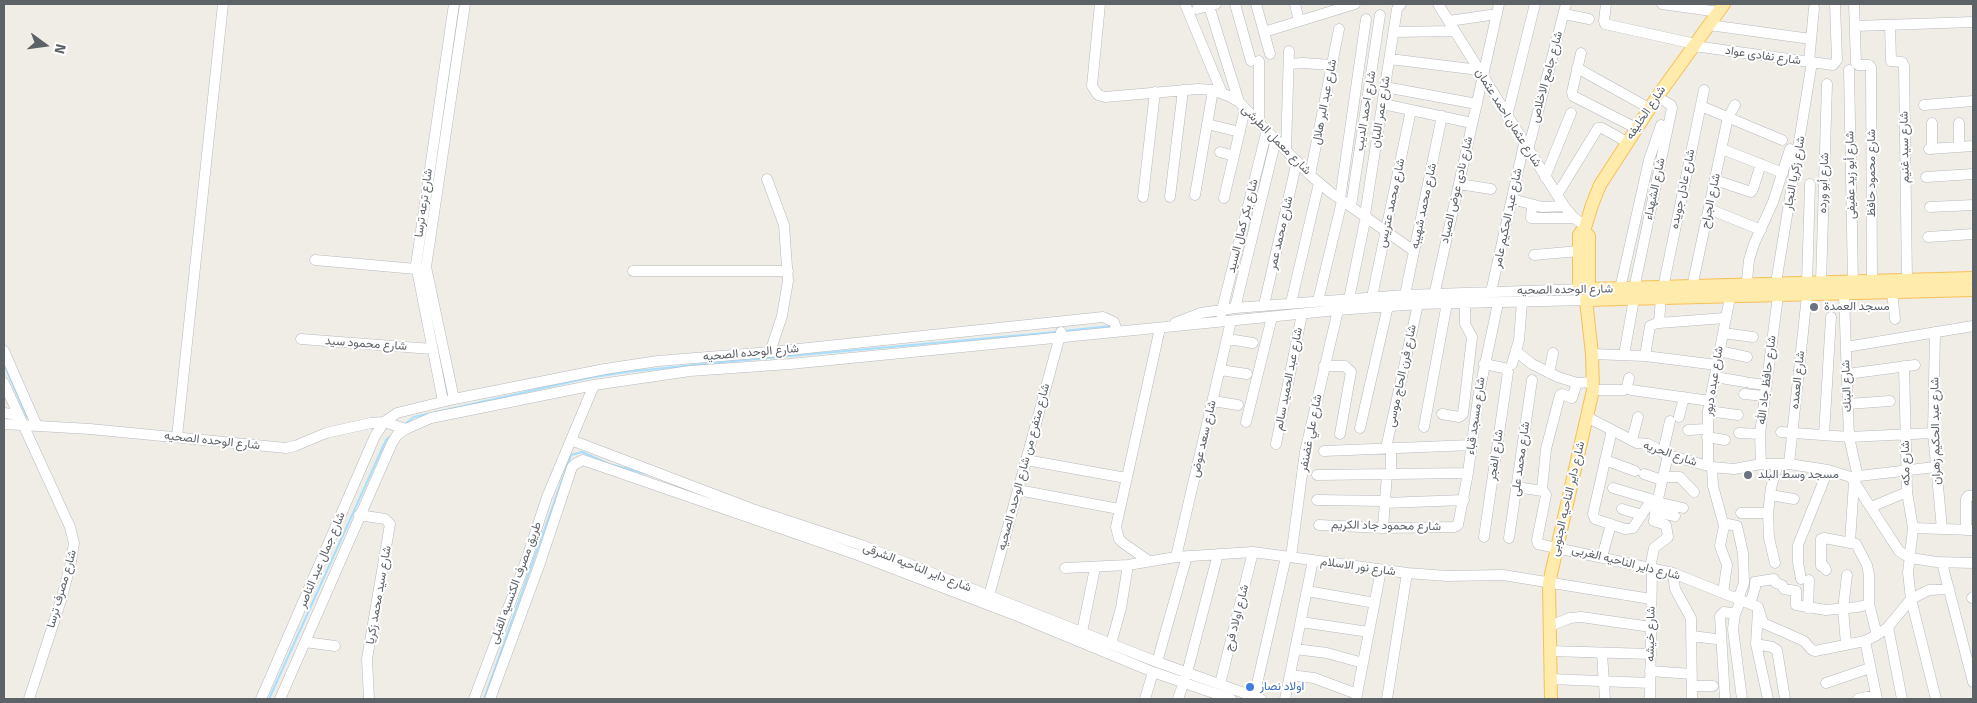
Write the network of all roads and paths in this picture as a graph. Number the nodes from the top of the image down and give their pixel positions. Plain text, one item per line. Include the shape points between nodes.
1 (224, 4) edge
2 (454, 4) edge
3 (465, 4) edge
4 (1100, 4) edge
5 (1185, 4) edge
6 (1235, 4) edge
7 (1256, 4) edge
8 (1295, 4) edge
9 (1355, 4) edge
10 (1438, 4) edge
11 (1535, 4) edge
12 (1606, 4) edge
13 (1662, 4) edge
14 (1835, 4) edge
15 (1854, 4) edge
16 (1213, 5) edge
17 (1399, 6) edge
18 (1722, 8) edge
19 (1814, 8) dead end
20 (1196, 9) dead end
21 (1498, 9) edge
22 (1565, 9) edge
23 (1380, 15) dead end
24 (1366, 19) dead end
25 (1588, 19) dead end
26 (1300, 21) junction
27 (1973, 22) edge
28 (1709, 25) junction
29 (1890, 25) junction
30 (1451, 26) junction
31 (1855, 26) junction
32 (1339, 29) dead end
33 (1264, 32) junction
34 (1394, 32) junction
35 (1811, 39) junction
36 (1695, 45) junction
37 (1289, 51) dead end
38 (1581, 53) dead end
39 (1270, 54) dead end
40 (1390, 59) junction
41 (1811, 62) junction
42 (1289, 64) junction
43 (1332, 65) junction
44 (1853, 67) junction
45 (1577, 68) junction
46 (1481, 73) junction
47 (1827, 84) dead end
48 (1385, 87) junction
49 (1182, 90) junction
50 (1704, 90) dead end
51 (1217, 91) junction
52 (1155, 92) junction
53 (1657, 97) junction
54 (1973, 102) edge
55 (1383, 104) junction
56 (1477, 104) junction
57 (1242, 105) junction
58 (1735, 105) dead end
59 (1924, 105) dead end
60 (1701, 106) junction
61 (1649, 108) junction
62 (1411, 110) junction
63 (1571, 113) dead end
64 (1442, 116) junction
65 (1507, 116) junction
66 (1728, 117) junction
67 (1472, 123) junction
68 (1932, 123) dead end
69 (1959, 123) dead end
70 (1207, 124) junction
71 (1661, 125) dead end
72 (1263, 127) junction
73 (1636, 128) junction
74 (1240, 132) junction
75 (1276, 139) junction
76 (1782, 140) dead end
77 (1627, 142) junction
78 (1973, 146) edge
79 (1526, 147) junction
80 (1959, 147) junction
81 (1286, 149) junction
82 (1722, 149) junction
83 (1790, 149) dead end
84 (1220, 152) dead end
85 (1234, 156) junction
86 (1297, 161) junction
87 (1761, 164) junction
88 (1783, 173) junction
89 (1973, 174) edge
90 (1310, 175) junction
91 (1545, 177) junction
92 (1926, 177) dead end
93 (767, 179) dead end
94 (1715, 180) junction
95 (1319, 183) junction
96 (1459, 184) junction
97 (1810, 184) dead end
98 (1491, 189) dead end
99 (1195, 195) dead end
100 (1557, 195) junction
101 (1143, 197) dead end
102 (1170, 197) dead end
103 (1224, 198) dead end
104 (1512, 199) junction
105 (1344, 202) junction
106 (1973, 205) edge
107 (1532, 206) junction
108 (1564, 206) junction
109 (1930, 207) dead end
110 (1709, 209) junction
111 (1366, 216) junction
112 (1574, 218) junction
113 (1585, 228) junction
114 (1387, 230) junction
115 (1761, 230) junction
116 (1973, 234) edge
117 (1928, 237) dead end
118 (1414, 251) junction
119 (1579, 251) junction
120 (1534, 255) dead end
121 (315, 260) dead end
122 (416, 269) junction
123 (788, 270) junction
124 (633, 272) dead end
125 (1973, 278) edge
126 (1853, 281) junction
127 (1821, 282) junction
128 (1900, 286) junction
129 (1872, 287) junction
130 (1777, 289) junction
131 (1807, 289) junction
132 (1746, 290) junction
133 (1973, 290) edge
134 (1491, 292) junction
135 (1691, 292) junction
136 (1585, 293) junction
137 (1630, 293) junction
138 (1662, 293) junction
139 (1844, 294) junction
140 (1405, 295) junction
141 (1372, 297) junction
142 (1730, 297) junction
143 (1349, 299) junction
144 (1433, 299) junction
145 (1522, 302) junction
146 (1291, 303) junction
147 (1465, 303) junction
148 (1498, 303) junction
149 (1418, 304) junction
150 (1447, 304) junction
151 (1264, 305) junction
152 (1328, 306) junction
153 (1388, 306) junction
154 (1235, 308) junction
155 (1222, 309) junction
156 (1302, 314) junction
157 (1272, 317) junction
158 (1831, 317) dead end
159 (1725, 318) junction
160 (1895, 319) dead end
161 (1231, 321) junction
162 (1219, 322) junction
163 (1659, 323) junction
164 (1973, 326) edge
165 (1160, 328) junction
166 (1061, 330) junction
167 (1117, 331) junction
168 (1936, 332) junction
169 (1722, 333) junction
170 (1753, 337) dead end
171 (1228, 339) junction
172 (301, 340) dead end
173 (1253, 343) dead end
174 (1846, 347) junction
175 (432, 349) junction
176 (1719, 351) junction
177 (4, 352) edge
178 (770, 352) junction
179 (1517, 352) junction
180 (1553, 353) dead end
181 (1592, 354) junction
182 (1624, 354) junction
183 (1646, 356) junction
184 (1747, 357) dead end
185 (1484, 364) junction
186 (1717, 365) junction
187 (1915, 365) dead end
188 (1324, 366) junction
189 (1904, 366) junction
190 (659, 367) junction
191 (1510, 368) junction
192 (1220, 370) junction
193 (1549, 373) junction
194 (1247, 374) dead end
195 (1847, 374) junction
196 (607, 376) junction
197 (1714, 377) junction
198 (1629, 378) dead end
199 (1532, 380) dead end
200 (4, 383) edge
201 (1577, 383) junction
202 (594, 385) junction
203 (1593, 386) junction
204 (1630, 390) dead end
205 (1766, 391) junction
206 (1744, 394) dead end
207 (1684, 397) junction
208 (454, 399) junction
209 (443, 401) junction
210 (1213, 401) junction
211 (1710, 401) junction
212 (1890, 401) dead end
213 (476, 402) junction
214 (1848, 404) junction
215 (1238, 405) dead end
216 (1708, 412) junction
217 (4, 414) edge
218 (1442, 414) dead end
219 (18, 415) junction
220 (1738, 415) dead end
221 (1587, 417) junction
222 (1638, 417) dead end
223 (1246, 422) dead end
224 (388, 423) junction
225 (4, 424) edge
226 (23, 426) junction
227 (37, 426) junction
228 (1424, 427) dead end
229 (404, 428) junction
230 (1360, 428) dead end
231 (1612, 430) junction
232 (1688, 430) dead end
233 (1781, 432) dead end
234 (1792, 432) junction
235 (1707, 433) junction
236 (1739, 433) dead end
237 (1934, 433) junction
238 (1340, 434) dead end
239 (1760, 434) junction
240 (1824, 434) junction
241 (1906, 434) junction
242 (177, 437) junction
243 (1849, 437) junction
244 (571, 440) junction
245 (1632, 440) junction
246 (1725, 440) dead end
247 (1276, 444) dead end
248 (1472, 445) junction
249 (1388, 448) junction
250 (1324, 450) dead end
251 (1666, 453) junction
252 (1026, 460) junction
253 (1605, 460) junction
254 (1762, 464) junction
255 (1778, 464) junction
256 (1789, 464) junction
257 (559, 467) junction
258 (1710, 467) junction
259 (1935, 467) junction
260 (1906, 469) junction
261 (1828, 470) junction
262 (571, 472) junction
263 (1468, 473) junction
264 (1389, 474) junction
265 (1317, 475) dead end
266 (1126, 478) junction
267 (1855, 478) junction
268 (1663, 479) junction
269 (1516, 487) junction
270 (1613, 488) dead end
271 (1018, 490) junction
272 (1542, 491) junction
273 (1694, 492) dead end
274 (1907, 492) junction
275 (1770, 495) junction
276 (1973, 496) edge
277 (1794, 499) dead end
278 (1317, 500) dead end
279 (1464, 500) junction
280 (1385, 502) junction
281 (1657, 504) junction
282 (1871, 507) junction
283 (1119, 509) junction
284 (1622, 509) dead end
285 (1679, 512) dead end
286 (1741, 513) dead end
287 (1768, 513) junction
288 (359, 515) junction
289 (1642, 515) junction
290 (1723, 523) junction
291 (1611, 524) junction
292 (1319, 525) dead end
293 (1454, 527) joint
294 (1383, 528) junction
295 (1913, 528) junction
296 (1942, 529) junction
297 (1969, 530) edge
298 (1484, 537) dead end
299 (1509, 538) dead end
300 (1850, 542) junction
301 (1556, 547) junction
302 (1253, 552) junction
303 (1218, 554) junction
304 (1187, 556) junction
305 (1176, 557) junction
306 (1288, 557) junction
307 (1602, 557) junction
308 (1910, 558) junction
309 (1313, 560) junction
310 (1149, 561) junction
311 (1775, 563) dead end
312 (1942, 563) junction
313 (1973, 563) edge
314 (1128, 565) junction
315 (1065, 568) dead end
316 (1095, 568) junction
317 (1651, 568) junction
318 (1381, 570) junction
319 (1826, 570) dead end
320 (1407, 573) junction
321 (1673, 573) junction
322 (1847, 575) dead end
323 (1549, 583) junction
324 (1949, 589) junction
325 (1307, 591) junction
326 (1723, 593) junction
327 (989, 596) junction
328 (1652, 599) junction
329 (1911, 599) junction
330 (1375, 603) junction
331 (1747, 603) junction
332 (1869, 604) junction
333 (1808, 608) junction
334 (1843, 609) junction
335 (1735, 614) junction
336 (1301, 622) junction
337 (1550, 626) junction
338 (1651, 627) junction
339 (1888, 627) junction
340 (1082, 632) junction
341 (1369, 632) junction
342 (1877, 635) junction
343 (1692, 636) junction
344 (1716, 639) dead end
345 (1865, 640) junction
346 (305, 642) junction
347 (1111, 644) junction
348 (1756, 644) junction
349 (1846, 644) junction
350 (335, 646) dead end
351 (1295, 649) junction
352 (1550, 651) junction
353 (1602, 653) junction
354 (1651, 654) junction
355 (1363, 663) junction
356 (1155, 667) junction
357 (1870, 668) junction
358 (285, 669) junction
359 (1650, 670) junction
360 (1692, 674) junction
361 (1290, 675) junction
362 (1186, 678) junction
363 (1550, 679) junction
364 (1604, 681) junction
365 (1973, 682) edge
366 (1650, 683) junction
367 (1220, 684) junction
368 (1826, 684) dead end
369 (1692, 686) junction
370 (1712, 686) dead end
371 (1231, 696) edge
372 (1356, 697) edge
373 (1876, 697) edge
374 (1258, 698) edge
375 (29, 699) edge
376 (261, 699) edge
377 (280, 699) edge
378 (369, 699) edge
379 (474, 699) edge
380 (490, 699) edge
381 (1145, 699) edge
382 (1178, 699) edge
383 (1285, 699) edge
384 (1387, 699) edge
385 (1551, 699) edge
386 (1605, 699) edge
387 (1650, 699) edge
388 (1692, 699) edge
389 (1725, 699) edge
390 (1742, 699) edge
391 (1768, 699) edge
392 (1785, 699) edge
393 (1858, 699) edge
394 (1902, 699) edge
395 (1936, 699) edge

1 - 242 street
2 - 122 street, شارع ترعه ترسا
3 - 208 street, شارع ترعه ترسا via 426,267
4 - 52 street via 1092,86 1102,96
5 - 51 street
6 - 72 street, شارع بكر كمال السيد via 1255,61
7 - 33 street
8 - 26 street
9 - 26 street
10 - 30 street, شارع عثمان احمد عثمان
11 - 65 street
12 - 36 street, شارع نفادى عواد via 1605,24
13 - 18 street
14 - 41 street, شارع نفادى عواد via 1837,60 1832,65
15 - 31 street, شارع أبو زيد عفيفى
16 - 20 street
16 - 57 street
17 - 34 street, شارع عمر اللبان
18 - 28 main road, شارع الخليفه
19 - 35 street, شارع زكريا النجار
21 - 30 street
21 - 46 street, شارع نادى عوض الصياد
22 - 25 street
22 - 79 street, شارع جامع الاخلاص
23 - 105 street, شارع احمد الديب
24 - 105 street
26 - 33 street
27 - 29 street
28 - 35 street
28 - 36 main road, شارع الخليفه
29 - 31 street
29 - 128 street, شارع سيد غنيم via 1891,61 1902,62 1904,66
30 - 34 street
30 - 46 street, شارع عثمان احمد عثمان
31 - 44 street, شارع أبو زيد عفيفى via 1856,63
32 - 43 street, شارع عبد البر هلال
33 - 39 street
34 - 40 street, شارع عمر اللبان
35 - 41 street, شارع زكريا النجار
36 - 41 street, شارع نفادى عواد
36 - 53 main road, شارع الخليفه
37 - 42 street
38 - 45 street
40 - 46 street
40 - 48 street, شارع عمر اللبان
41 - 130 street, شارع زكريا النجار
42 - 43 street
42 - 81 street
43 - 90 street, شارع عبد البر هلال
44 - 126 street, شارع أبو زيد عفيفى
44 - 129 street, شارع محمود حافظ via 1868,65 1871,68
45 - 61 street
45 - 73 street via 1572,92 1574,97
46 - 56 street, شارع نادى عوض الصياد
46 - 65 street, شارع عثمان احمد عثمان
47 - 127 street, شارع أبو ورده
48 - 55 street, شارع عمر اللبان
48 - 56 street
49 - 51 street
49 - 52 street
49 - 102 street
50 - 60 street, شارع عادل جويده
51 - 57 street, شارع معمل الطرشى
51 - 70 street
52 - 101 street
53 - 61 main road, شارع الخليفه
53 - 137 street, شارع الشهداء via 1672,108
54 - 59 street
55 - 62 street
55 - 111 street, شارع عمر اللبان
56 - 67 street, شارع نادى عوض الصياد
57 - 72 street, شارع معمل الطرشى
57 - 74 street
58 - 66 street, شارع الجراح
60 - 66 street
60 - 138 street, شارع عادل جويده
61 - 73 main road, شارع الخليفه
62 - 64 street
62 - 114 street, شارع محمد عتريس
63 - 91 street
64 - 67 street
64 - 118 street, شارع محمد شهيبه
65 - 79 street, شارع عثمان احمد عثمان
66 - 76 street
66 - 82 street, شارع الجراح
67 - 96 street, شارع نادى عوض الصياد
68 - 80 street via 1930,149
69 - 80 street
70 - 74 street
70 - 99 street
71 - 137 street via 1649,160
72 - 75 street, شارع معمل الطرشى
72 - 155 street, شارع بكر كمال السيد
73 - 77 main road, شارع الخليفه
74 - 85 street
75 - 81 street, شارع معمل الطرشى
75 - 154 street
77 - 100 street via 1598,128
77 - 113 main road, شارع الخليفه via 1600,185
78 - 80 street
79 - 91 street, شارع عثمان احمد عثمان
79 - 104 street, شارع عبد الحكيم عامر
81 - 86 street, شارع معمل الطرشى
82 - 87 street
82 - 94 street, شارع الجراح
83 - 88 street
84 - 85 street
85 - 103 street
86 - 90 street, شارع معمل الطرشى
86 - 151 street, شارع محمد عمر
87 - 88 street
87 - 94 street via 1751,192
88 - 115 street
89 - 92 street
90 - 95 street, شارع معمل الطرشى
91 - 100 street, شارع عثمان احمد عثمان
93 - 123 street via 784,225
94 - 110 street, شارع الجراح
95 - 105 street, شارع معمل الطرشى
95 - 146 street
96 - 98 street
96 - 144 street, شارع نادى عوض الصياد
97 - 131 street, شارع العمده
100 - 108 street, شارع عثمان احمد عثمان
104 - 107 street
104 - 134 street, شارع عبد الحكيم عامر
105 - 111 street, شارع معمل الطرشى
105 - 152 street, شارع علي غضنفر
106 - 109 street
107 - 108 street
107 - 112 street via 1532,218
108 - 112 street, شارع عثمان احمد عثمان
110 - 115 street
110 - 135 street, شارع الجراح
111 - 114 street, شارع معمل الطرشى
111 - 143 street, شارع عمر اللبان
112 - 113 street, شارع عثمان احمد عثمان
113 - 119 main road, شارع الخليفه via 1579,235
113 - 136 main road via 1589,236
114 - 118 street, شارع معمل الطرشى
114 - 141 street, شارع محمد عتريس
115 - 132 street via 1749,260
116 - 117 street
118 - 140 street, شارع محمد شهيبه
119 - 120 street
119 - 136 main road, شارع الخليفه
121 - 122 street
122 - 175 street, شارع ترعه ترسا
123 - 124 street
123 - 178 street via 784,307
125 - 128 main road, شارع الوحده الصحيه
126 - 127 main road, شارع الوحده الصحيه
126 - 129 main road, شارع الوحده الصحيه
127 - 131 main road, شارع الوحده الصحيه
128 - 129 main road, شارع الوحده الصحيه
128 - 133 main road, شارع الوحده الصحيه
128 - 160 street
129 - 139 main road, شارع الوحده الصحيه
130 - 131 main road, شارع الوحده الصحيه
130 - 132 main road, شارع الوحده الصحيه
130 - 205 street, شارع حافظ جاد الله
131 - 139 main road, شارع الوحده الصحيه
131 - 234 street, شارع العمده
132 - 135 main road, شارع الوحده الصحيه
132 - 142 main road, شارع الوحده الصحيه
134 - 136 street, شارع الوحده الصحيه
134 - 144 street, شارع الوحده الصحيه
135 - 138 main road, شارع الوحده الصحيه
135 - 142 main road, شارع الوحده الصحيه
136 - 137 main road, شارع الوحده الصحيه
136 - 145 street, شارع الوحده الصحيه
136 - 181 main road, شارع داير الناحيه الجنوبى
137 - 138 main road, شارع الوحده الصحيه
137 - 182 street
138 - 163 street, شارع عادل جويده
139 - 174 street, شارع البنك
140 - 141 street, شارع الوحده الصحيه
140 - 144 street, شارع الوحده الصحيه
141 - 143 street, شارع الوحده الصحيه
142 - 159 street, شارع عبده دبور
143 - 152 street, شارع الوحده الصحيه
144 - 149 street, شارع الوحده الصحيه
144 - 150 street, شارع الوحده الصحيه
145 - 148 street, شارع الوحده الصحيه
145 - 179 street, شارع الفجر
146 - 151 street, شارع الوحده الصحيه
146 - 152 street, شارع الوحده الصحيه
147 - 148 street, شارع الوحده الصحيه
147 - 150 street, شارع الوحده الصحيه
147 - 218 street via 1465,324 1472,337 1463,414 1460,417
148 - 185 street, شارع مسجد قباء
149 - 153 street, شارع الوحده الصحيه
149 - 249 street, شارع فرن الحاج موسى
150 - 228 street
151 - 154 street, شارع الوحده الصحيه
152 - 153 street, شارع الوحده الصحيه
152 - 156 street, شارع الوحده الصحيه
152 - 188 street, شارع علي غضنفر
153 - 230 street
154 - 155 street, شارع الوحده الصحيه
155 - 162 street, شارع بكر كمال السيد
155 - 165 street, شارع الوحده الصحيه
156 - 157 street, شارع الوحده الصحيه
156 - 247 street, شارع عبد الحميد سالم
157 - 161 street, شارع الوحده الصحيه
157 - 223 street
158 - 240 street
159 - 163 street
159 - 169 street, شارع عبده دبور
161 - 162 street, شارع الوحده الصحيه
161 - 171 street, شارع سعد عوض
162 - 165 street, شارع الوحده الصحيه
163 - 183 street via 1650,326
164 - 168 street
165 - 167 street, شارع الوحده الصحيه
165 - 266 street
166 - 167 street, شارع الوحده الصحيه
166 - 167 street, شارع الوحده الصحيه via 1104,317 1114,322
166 - 178 street, شارع الوحده الصحيه
166 - 190 street, شارع الوحده الصحيه via 799,363
166 - 252 street, شارع متفرع من شارع الوحده الصحيه
168 - 174 street
168 - 237 street, شارع عبد الحكيم زهران
169 - 170 street
169 - 176 street, شارع عبده دبور
171 - 173 street
171 - 192 street, شارع سعد عوض
172 - 175 street, شارع محمود سيد
174 - 195 street, شارع البنك
175 - 209 street, شارع ترعه ترسا
176 - 184 street
176 - 186 street, شارع عبده دبور
177 - 227 street
178 - 190 street, شارع الوحده الصحيه
179 - 191 street, شارع الفجر
179 - 193 street
180 - 193 street
181 - 182 street
181 - 203 main road, شارع داير الناحيه الجنوبى
182 - 183 street
183 - 186 street
185 - 191 street
185 - 248 street, شارع مسجد قباء
186 - 197 street, شارع عبده دبور
187 - 189 street
188 - 238 street via 1345,366 1351,372
188 - 306 street, شارع علي غضنفر via 1305,452
189 - 195 street
189 - 241 street, شارع مكه
190 - 196 street, شارع الوحده الصحيه
191 - 298 street, شارع الفجر
192 - 194 street
192 - 210 street, شارع سعد عوض
193 - 201 street
195 - 214 street, شارع البنك
196 - 202 street, شارع الوحده الصحيه
196 - 213 street, شارع الوحده الصحيه
197 - 205 street via 1748,382
197 - 211 street, شارع عبده دبور
198 - 203 street via 1624,390
199 - 269 street, شارع محمد على
200 - 219 street, شارع مصرف ترسا
201 - 203 street
201 - 272 street via 1572,398 1560,396 1544,462
202 - 213 street, شارع الوحده الصحيه
202 - 244 street, طريق مصرف الكنسيه القبلى
203 - 221 main road, شارع داير الناحيه الجنوبى
204 - 207 street
205 - 206 street
205 - 239 street, شارع حافظ جاد الله
207 - 211 street
207 - 251 street
208 - 209 street, شارع الوحده الصحيه
208 - 213 street, شارع الوحده الصحيه
209 - 224 street, شارع الوحده الصحيه via 397,413
210 - 215 street
210 - 305 street, شارع سعد عوض
211 - 216 street, شارع عبده دبور
212 - 214 street
213 - 229 street, شارع الوحده الصحيه
214 - 243 street, شارع البنك
216 - 220 street
216 - 235 street, شارع عبده دبور
217 - 219 street
219 - 226 street, شارع مصرف ترسا
221 - 231 street, شارع الحريه
221 - 301 main road, شارع داير الناحيه الجنوبى
222 - 245 street
224 - 229 street, شارع الوحده الصحيه
224 - 242 street, شارع الوحده الصحيه via 336,430 290,448
224 - 358 street, شارع جمال عبد الناصر via 375,436
225 - 226 street, شارع الوحده الصحيه
226 - 227 street, شارع الوحده الصحيه
226 - 375 street, شارع مصرف ترسا via 70,527 74,543 62,597
227 - 242 street, شارع الوحده الصحيه
229 - 288 street, شارع جمال عبد الناصر via 392,443
231 - 245 street, شارع الحريه
231 - 253 street
232 - 235 street
233 - 234 street
234 - 240 street
234 - 256 street, شارع العمده
235 - 246 street
235 - 258 street, شارع عبده دبور
236 - 239 street
237 - 241 street
237 - 259 street, شارع عبد الحكيم زهران
239 - 254 street, شارع حافظ جاد الله
240 - 243 street
241 - 243 street
241 - 260 street, شارع مكه
243 - 267 street, شارع البنك
244 - 257 street, طريق مصرف الكنسيه القبلى
244 - 327 street, شارع داير الناحيه الشرقى via 752,509 861,545
245 - 251 street, شارع الحريه
248 - 249 street
248 - 263 street, شارع مسجد قباء
249 - 250 street
249 - 264 street, شارع فرن الحاج موسى
251 - 258 street, شارع الحريه
251 - 268 street
252 - 266 street
252 - 271 street, شارع متفرع من شارع الوحده الصحيه
253 - 268 street
253 - 291 street via 1593,515 1595,519
254 - 255 street, شارع الحريه
254 - 258 street, شارع الحريه via 1734,469
255 - 256 street, شارع الحريه
255 - 275 street
256 - 261 street, شارع الحريه
257 - 262 street
257 - 379 street, طريق مصرف الكنسيه القبلى
258 - 290 street, شارع عبده دبور
259 - 260 street, شارع الحريه
259 - 296 street, شارع عبد الحكيم زهران
260 - 267 street, شارع الحريه
260 - 274 street, شارع مكه
261 - 267 street, شارع الحريه
261 - 333 street via 1798,546 1798,562 1810,591
262 - 356 street, شارع داير الناحيه الشرقى via 579,461 588,460 858,555
262 - 380 street, طريق مصرف الكنسيه القبلى
263 - 264 street
263 - 279 street, شارع مسجد قباء
264 - 265 street
264 - 280 street, شارع فرن الحاج موسى
266 - 283 street
267 - 282 street
267 - 300 street
268 - 273 street via 1680,476
268 - 281 street
269 - 272 street
269 - 299 street, شارع محمد على
270 - 281 street
271 - 283 street
271 - 327 street, شارع متفرع من شارع الوحده الصحيه
272 - 301 street, شارع داير الناحيه الغربى via 1546,495 1537,541
274 - 282 street
274 - 295 street, شارع مكه
275 - 277 street
275 - 287 street
276 - 297 street via 1966,499
278 - 280 street
279 - 280 street
279 - 293 street, شارع مسجد قباء via 1460,524
280 - 294 street, شارع فرن الحاج موسى
281 - 285 street
281 - 289 street via 1648,505
281 - 317 street, شارع خيشه via 1654,522 1666,525 1668,537 1654,548
282 - 308 street via 1899,551
283 - 310 street via 1116,527 1119,539
284 - 289 street
286 - 287 street
287 - 311 street
288 - 346 street, شارع جمال عبد الناصر
288 - 378 street, شارع سيد محمد زكريا via 385,519 390,528 368,659
289 - 291 street via 1631,529
290 - 326 street via 1720,546 1726,565
290 - 331 street via 1737,526
291 - 307 street
292 - 294 street, شارع محمود جاد الكريم
293 - 294 street, شارع محمود جاد الكريم
295 - 296 street
295 - 308 street, شارع مكه
296 - 297 street
300 - 319 street via 1821,539 1821,566
300 - 332 street via 1856,544 1867,566
301 - 307 street, شارع داير الناحيه الغربى
301 - 323 main road, شارع داير الناحيه الجنوبى
302 - 303 street, شارع نور الاسلام
302 - 306 street, شارع نور الاسلام
302 - 367 street, شارع اولاد فرج
303 - 304 street, شارع نور الاسلام
303 - 362 street
304 - 305 street, شارع نور الاسلام
304 - 356 street
305 - 310 street, شارع نور الاسلام
306 - 309 street, شارع نور الاسلام
306 - 374 street, شارع علي غضنفر
307 - 317 street, شارع داير الناحيه الغربى
308 - 312 street
308 - 329 street, شارع مكه
309 - 318 street, شارع نور الاسلام
309 - 325 street
310 - 314 street, شارع نور الاسلام
312 - 313 street
312 - 324 street
314 - 316 street, شارع نور الاسلام
314 - 347 street
315 - 316 street, شارع نور الاسلام
316 - 340 street
317 - 321 street, شارع داير الناحيه الغربى
317 - 328 street, شارع خيشه
318 - 320 street, شارع نور الاسلام
318 - 330 street
320 - 323 street, شارع نور الاسلام via 1504,575
320 - 384 street
321 - 326 street, شارع داير الناحيه الغربى
321 - 343 street via 1675,589 1691,618
322 - 334 street
323 - 328 street, شارع نور الاسلام
323 - 337 main road, شارع داير الناحيه الجنوبى
324 - 329 street via 1929,590
324 - 365 street
325 - 330 street
325 - 336 street
326 - 331 street, شارع داير الناحيه الغربى
327 - 340 street, شارع داير الناحيه الشرقى
328 - 338 street, شارع خيشه
329 - 339 street
329 - 395 street, شارع مكه
330 - 341 street
331 - 333 street via 1756,581 1774,579 1786,590 1796,591 1796,605
331 - 335 street
331 - 348 street via 1756,626
331 - 349 street via 1763,623 1804,641 1814,651
332 - 334 street
332 - 342 street
333 - 334 street
334 - 349 street
335 - 389 street via 1724,612 1720,616
335 - 390 street via 1733,629
336 - 341 street
336 - 351 street
337 - 338 street via 1581,617
337 - 352 main road, شارع داير الناحيه الجنوبى
338 - 354 street, شارع خيشه
339 - 342 street
339 - 394 street
340 - 347 street, شارع داير الناحيه الشرقى
341 - 355 street
342 - 345 street
343 - 344 street
343 - 360 street
345 - 349 street
345 - 357 street
346 - 350 street
346 - 358 street, شارع جمال عبد الناصر
347 - 356 street, شارع داير الناحيه الشرقى
348 - 391 street
348 - 392 street via 1777,650
351 - 355 street via 1327,653
351 - 361 street
352 - 353 street
352 - 363 main road, شارع داير الناحيه الجنوبى
353 - 354 street
353 - 364 street
354 - 359 street, شارع خيشه
355 - 372 street
356 - 362 street, شارع داير الناحيه الشرقى
356 - 381 street
357 - 368 street
357 - 373 street
358 - 376 street, شارع جمال عبد الناصر
358 - 377 street, شارع جمال عبد الناصر
359 - 360 street
359 - 366 street, شارع خيشه
360 - 369 street
361 - 372 street via 1313,678
361 - 383 street
362 - 367 street, شارع داير الناحيه الشرقى
362 - 371 street, شارع داير الناحيه الشرقى
362 - 382 street
363 - 364 street
363 - 385 main road, شارع داير الناحيه الجنوبى
364 - 366 street
364 - 386 street
366 - 387 street, شارع خيشه
367 - 371 street, شارع داير الناحيه الشرقى
369 - 370 street
369 - 388 street
371 - 374 street, شارع داير الناحيه الشرقى
373 - 393 street

